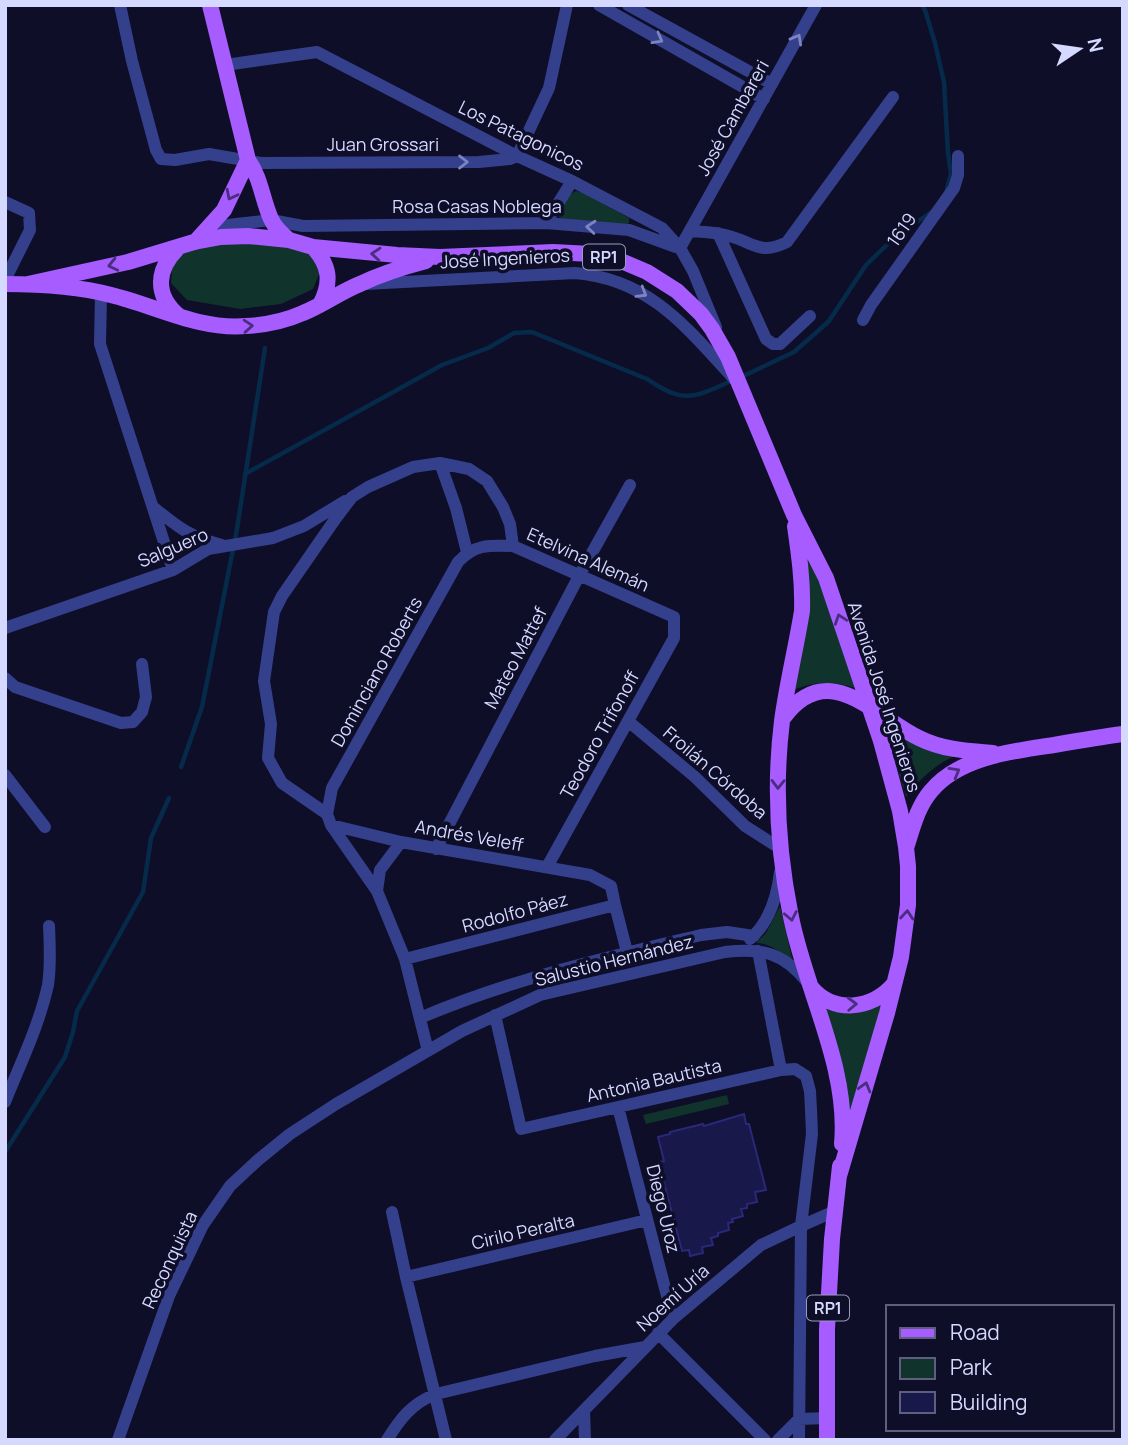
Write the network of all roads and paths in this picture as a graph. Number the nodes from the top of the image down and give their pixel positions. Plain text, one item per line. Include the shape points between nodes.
1 (120, 5) edge
2 (210, 5) edge
3 (567, 5) edge
4 (599, 5) edge
5 (628, 5) edge
6 (816, 5) edge
7 (225, 65) junction
8 (772, 84) junction
9 (893, 97) dead end
10 (764, 99) junction
11 (517, 156) junction
12 (957, 156) dead end
13 (248, 160) junction
14 (572, 181) junction
15 (5, 202) edge
16 (271, 220) junction
17 (546, 223) junction
18 (210, 227) junction
19 (690, 231) junction
20 (718, 233) junction
21 (289, 240) junction
22 (186, 245) junction
23 (313, 247) junction
24 (680, 248) junction
25 (440, 257) junction
26 (5, 282) edge
27 (28, 284) junction
28 (358, 285) junction
29 (101, 293) junction
30 (320, 305) junction
31 (810, 316) dead end
32 (181, 317) junction
33 (863, 320) dead end
34 (728, 357) junction
35 (740, 385) junction
36 (440, 463) junction
37 (629, 485) dead end
38 (352, 497) junction
39 (153, 507) junction
40 (794, 515) junction
41 (225, 545) junction
42 (513, 546) junction
43 (467, 552) junction
44 (173, 570) junction
45 (579, 576) junction
46 (674, 617) joint
47 (5, 628) edge
48 (142, 664) dead end
49 (5, 678) edge
50 (870, 707) junction
51 (783, 719) junction
52 (628, 721) junction
53 (1123, 733) edge
54 (999, 753) junction
55 (8, 784) edge
56 (329, 819) junction
57 (45, 827) dead end
58 (401, 842) junction
59 (906, 847) junction
60 (436, 849) junction
61 (781, 849) junction
62 (547, 867) junction
63 (377, 891) junction
64 (615, 905) junction
65 (49, 926) dead end
66 (754, 936) junction
67 (758, 951) junction
68 (725, 952) junction
69 (627, 953) junction
70 (405, 959) junction
71 (895, 982) junction
72 (808, 984) junction
73 (495, 1015) junction
74 (420, 1018) junction
75 (428, 1051) junction
76 (781, 1070) junction
77 (5, 1102) edge
78 (336, 1104) joint
79 (618, 1107) junction
80 (839, 1176) junction
81 (835, 1211) junction
82 (392, 1212) dead end
83 (647, 1220) junction
84 (801, 1226) junction
85 (406, 1277) junction
86 (673, 1319) junction
87 (658, 1334) junction
88 (645, 1347) junction
89 (436, 1394) junction
90 (584, 1409) junction
91 (827, 1418) junction
92 (799, 1419) junction
93 (118, 1440) edge
94 (387, 1440) edge
95 (446, 1440) edge
96 (555, 1440) edge
97 (585, 1440) edge
98 (765, 1440) edge
99 (778, 1440) edge
100 (799, 1440) edge
101 (827, 1440) edge

1 - 13 street, Juan Grossari via 160,159 209,155
2 - 7 main road
3 - 11 street via 549,88
4 -> 10 street
5 - 8 street
8 -> 6 street, José Cambareri
7 - 11 street, Los Patagonicos via 317,52
7 - 13 main road
8 - 10 street, José Cambareri
9 - 20 street via 786,242 764,249
10 - 19 street, José Cambareri
13 -> 11 street, Juan Grossari via 479,162
11 - 14 street, Los Patagonicos
12 - 33 street, 1619 via 954,188
13 - 16 main road
13 -> 18 main road, Avenida José Ingenieros via 224,210
14 - 17 street
14 - 24 street, Los Patagonicos via 662,228
15 - 26 street via 29,213 30,229
16 - 17 street, Rosa Casas Noblega via 303,226
16 - 18 street
16 - 21 main road
24 -> 17 street, Rosa Casas Noblega via 629,230
18 - 22 main road, Avenida José Ingenieros
19 - 20 street
19 - 24 street, José Cambareri
20 - 31 street via 765,339 780,344
21 - 22 main road, Avenida José Ingenieros / RP1 via 221,237
21 - 23 main road, Avenida José Ingenieros / RP1
22 -> 27 main road, Avenida José Ingenieros / RP1
22 - 32 main road via 169,256 161,282 163,296
25 -> 23 main road, Avenida José Ingenieros / RP1
23 - 30 main road via 321,256 328,280
24 - 34 street, Los Patagonicos
25 - 28 main road, Avenida José Ingenieros / RP1
25 - 34 main road, Avenida José Ingenieros / RP1 via 573,252 621,261 661,280 688,301
26 - 27 main road, Avenida José Ingenieros / RP1
27 - 29 main road, Avenida José Ingenieros / RP1
28 - 30 main road, Avenida José Ingenieros / RP1
28 -> 35 street, José Ingenieros via 575,273 608,278 663,307
29 - 32 main road, Avenida José Ingenieros / RP1
29 - 39 street via 100,344
32 -> 30 main road, Avenida José Ingenieros / RP1 via 222,326 253,326
34 - 35 main road, Avenida José Ingenieros / RP1
35 - 40 main road, Avenida José Ingenieros / RP1
36 - 38 street, Salguero via 392,475
36 - 42 street via 469,469 486,481 503,507
36 - 43 street
37 - 45 street, Mateo Mattef
38 - 41 street, Salguero via 304,526 273,538
38 - 56 street via 274,612 264,681 271,724 268,758 282,783
39 - 41 street via 197,538
39 - 44 street
50 -> 40 main road, Avenida José Ingenieros / RP1 via 826,578
40 - 51 main road, Avenida José Ingenieros / RP1 via 802,611
41 - 44 street, Salguero via 208,549
42 - 43 street, Etelvina Alemán via 486,545
42 - 45 street, Etelvina Alemán
43 - 56 street, Dominciano Roberts via 332,788
44 - 47 street, Salguero
45 - 46 street, Etelvina Alemán
45 - 60 street, Mateo Mattef
46 - 52 street, Teodoro Trifonoff via 674,638
48 - 49 street via 146,697 142,712 132,722 121,723 15,687
50 - 51 main road via 844,693 818,692 796,704
50 - 54 main road via 922,740 956,750
50 - 59 main road, Avenida José Ingenieros / RP1
51 -> 61 main road, Avenida José Ingenieros / RP1
52 - 61 street, Froilán Córdoba via 745,826
52 - 62 street, Teodoro Trifonoff
53 - 54 main road
59 -> 54 main road via 923,802 939,782
55 - 57 street
56 - 58 street, Andrés Veleff
56 - 63 street
58 - 60 street, Andrés Veleff
58 - 63 street via 380,870
71 -> 59 main road, Avenida José Ingenieros / RP1 via 908,905
60 - 62 street, Andrés Veleff
61 - 66 street via 776,896
61 -> 72 main road, Avenida José Ingenieros / RP1 via 791,917
62 - 64 street, Andrés Veleff via 590,876 611,886
63 - 70 street
64 - 69 street
64 - 70 street, Rodolfo Páez
65 - 77 street via 48,983
66 - 68 street
66 - 69 street via 701,934
67 - 68 street, Salustio Hernández
67 - 72 street via 782,960
67 - 76 street
68 - 73 street, Salustio Hernández via 540,995
69 - 74 street via 508,984
70 - 74 street
72 -> 71 main road via 826,1000 848,1006 870,1003
80 -> 71 main road, RP1
72 - 80 main road, Avenida José Ingenieros via 841,1096 844,1124
73 - 75 street, Salustio Hernández
73 - 79 street, Antonia Bautista via 521,1129
74 - 75 street
75 - 78 street, Salustio Hernández
76 - 79 street, Antonia Bautista
76 - 84 street, Antonia Bautista via 795,1069 806,1076 810,1091 812,1134
78 - 93 street, Reconquista via 258,1160 230,1186 203,1225 169,1296
79 - 83 street, Diego Uroz
80 - 81 main road, RP1
81 - 84 street, Noemí Uría
81 - 91 main road, RP1
82 - 85 street
83 - 85 street, Cirilo Peralta
83 - 86 street, Diego Uroz
84 - 86 street, Noemí Uría via 761,1245
84 - 92 street
85 - 89 street
86 - 87 street, Noemí Uría
87 - 88 street, Noemí Uría
87 - 98 street
88 - 89 street
88 - 90 street, Noemí Uría
89 - 94 street via 421,1399
89 - 95 street
90 - 96 street, Noemí Uría
90 - 97 street
91 - 92 street
91 - 101 main road, RP1
92 - 99 street
92 - 100 street

